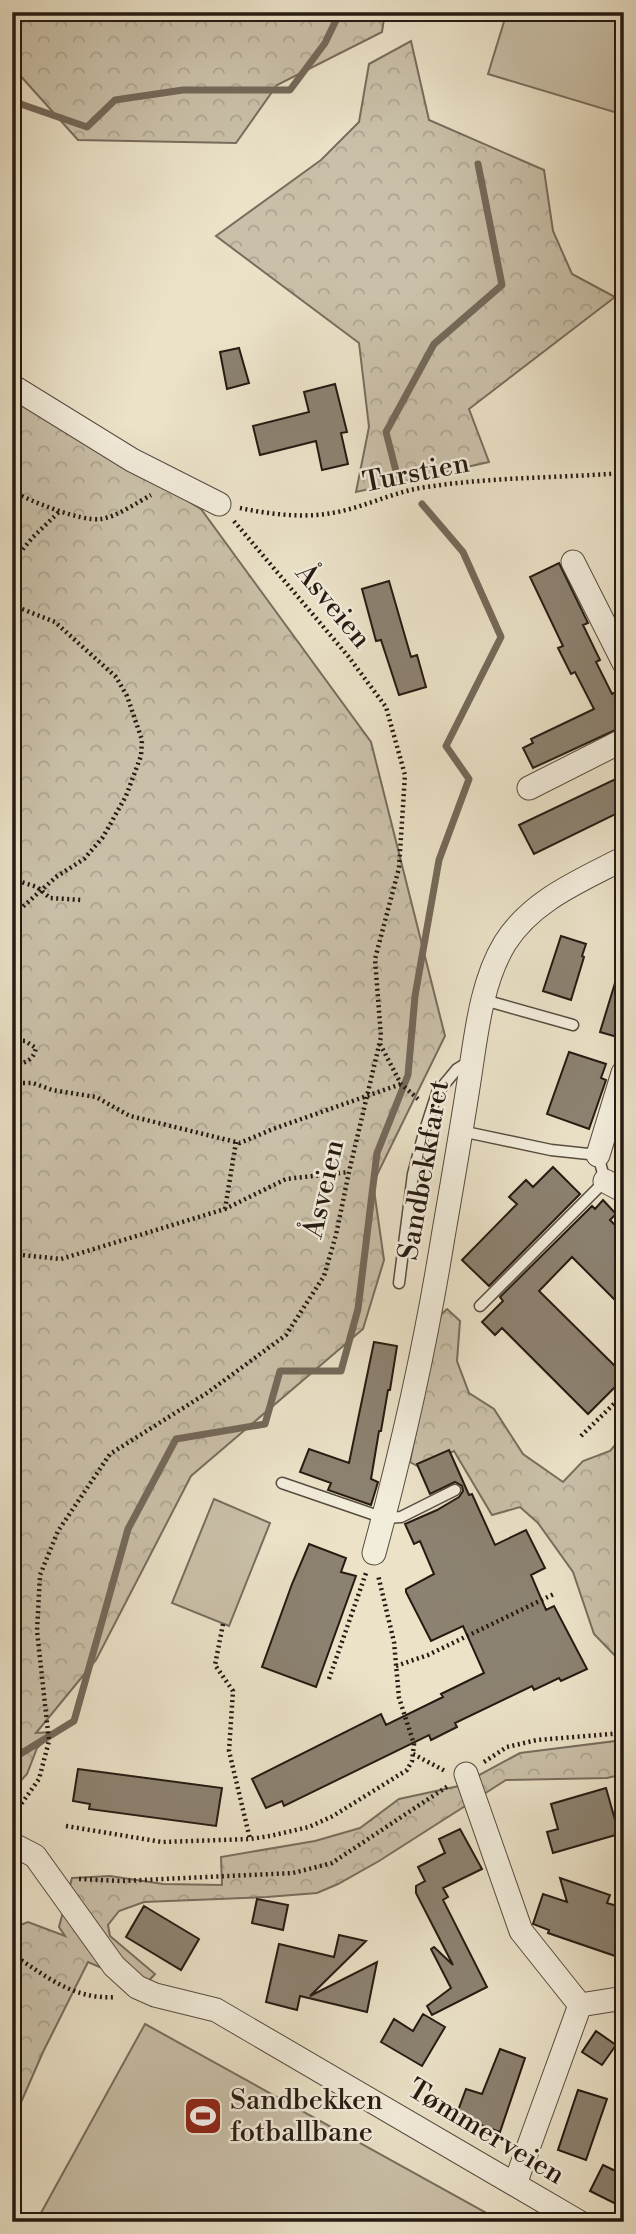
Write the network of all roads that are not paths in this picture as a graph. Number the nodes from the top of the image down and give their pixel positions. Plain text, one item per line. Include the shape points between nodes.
1 (12, 386) edge
2 (219, 503) road end
3 (573, 562) dead end
4 (624, 663) edge
5 (624, 740) edge
6 (529, 788) dead end
7 (624, 858) edge
8 (484, 1000) junction
9 (573, 1025) dead end
10 (472, 1059) junction
11 (623, 1073) edge
12 (461, 1131) junction
13 (598, 1155) junction
14 (615, 1186) edge
15 (399, 1283) dead end
16 (480, 1306) dead end
17 (282, 1483) dead end
18 (455, 1490) dead end
19 (384, 1518) junction
20 (374, 1553) road end
21 (466, 1774) road end
22 (12, 1844) edge
23 (624, 1998) edge
24 (580, 2005) junction
25 (515, 2184) junction
26 (579, 2222) edge

1 - 2 street via 132,460
3 - 4 street
5 - 6 street
7 - 8 street, Sandbekkfaret via 540,904 518,923 503,946
8 - 9 lane
8 - 10 street, Sandbekkfaret
10 - 12 street, Sandbekkfaret
10 - 15 lane via 437,1093 424,1132
11 - 13 street
12 - 13 lane
12 - 19 street, Sandbekkfaret via 428,1318
13 - 14 lane
14 - 16 lane
17 - 19 lane
18 - 19 lane via 401,1517
19 - 20 street, Sandbekkfaret
21 - 24 street via 521,1931
22 - 25 street, Tømmerveien via 35,1856 114,1966 146,1991 216,2010
23 - 24 street
24 - 25 street
25 - 26 street, Tømmerveien

